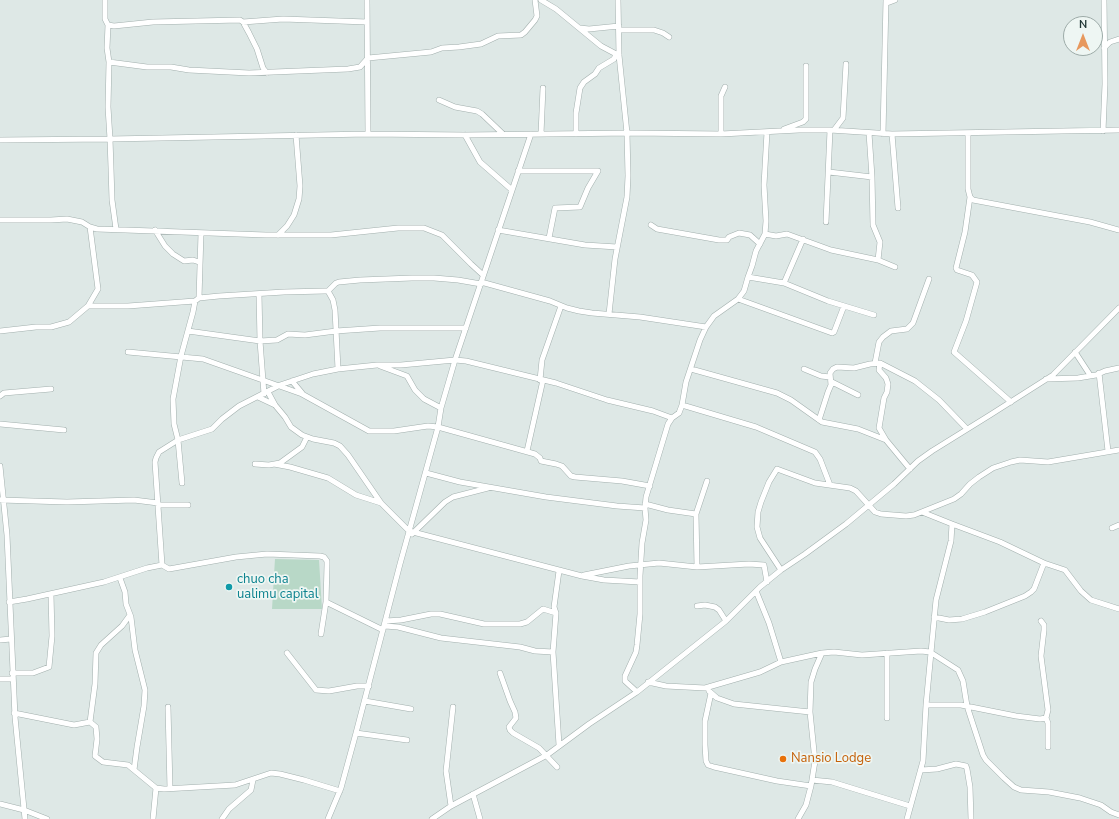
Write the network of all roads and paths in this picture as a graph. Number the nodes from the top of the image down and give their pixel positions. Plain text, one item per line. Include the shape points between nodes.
1 (105, 0) edge
2 (367, 0) edge
3 (535, 0) edge
4 (541, 0) edge
5 (618, 0) edge
6 (895, 0) edge
7 (1104, 0) edge
8 (887, 2) edge
9 (243, 22) junction
10 (367, 22) junction
11 (108, 25) junction
12 (580, 28) junction
13 (619, 28) junction
14 (669, 37) dead end
15 (1119, 39) edge
16 (1104, 48) junction
17 (618, 55) junction
18 (368, 58) junction
19 (109, 62) junction
20 (846, 64) dead end
21 (806, 66) dead end
22 (267, 73) junction
23 (725, 87) dead end
24 (543, 88) dead end
25 (439, 100) dead end
26 (832, 130) junction
27 (1119, 130) edge
28 (1103, 131) junction
29 (767, 132) junction
30 (777, 132) junction
31 (627, 133) junction
32 (869, 133) junction
33 (968, 133) junction
34 (368, 134) junction
35 (503, 134) junction
36 (531, 134) junction
37 (541, 134) junction
38 (576, 134) junction
39 (721, 134) junction
40 (883, 134) junction
41 (892, 134) junction
42 (296, 135) junction
43 (465, 135) junction
44 (110, 139) junction
45 (0, 140) edge
46 (518, 171) junction
47 (829, 172) junction
48 (872, 177) junction
49 (512, 190) junction
50 (970, 197) junction
51 (898, 208) dead end
52 (0, 220) edge
53 (826, 222) dead end
54 (651, 225) dead end
55 (90, 227) junction
56 (116, 229) junction
57 (155, 230) junction
58 (498, 230) junction
59 (1119, 230) edge
60 (201, 233) junction
61 (765, 234) junction
62 (278, 235) junction
63 (549, 238) junction
64 (803, 239) junction
65 (760, 244) junction
66 (617, 247) junction
67 (878, 260) junction
68 (199, 262) junction
69 (895, 267) dead end
70 (483, 275) junction
71 (748, 277) junction
72 (929, 279) dead end
73 (481, 283) junction
74 (784, 283) junction
75 (328, 291) junction
76 (259, 294) junction
77 (738, 299) junction
78 (197, 300) junction
79 (88, 306) junction
80 (561, 306) junction
81 (844, 306) junction
82 (1119, 308) edge
83 (608, 314) junction
84 (874, 315) dead end
85 (706, 327) junction
86 (466, 328) junction
87 (0, 330) edge
88 (188, 331) junction
89 (336, 331) junction
90 (260, 341) junction
91 (128, 352) dead end
92 (1075, 352) junction
93 (181, 356) junction
94 (455, 360) junction
95 (877, 363) junction
96 (377, 365) junction
97 (1119, 368) edge
98 (691, 369) junction
99 (804, 369) dead end
100 (338, 370) junction
101 (1099, 373) junction
102 (1090, 375) junction
103 (263, 379) junction
104 (1045, 379) junction
105 (542, 380) junction
106 (831, 380) junction
107 (292, 381) junction
108 (280, 385) junction
109 (51, 389) dead end
110 (266, 393) junction
111 (302, 394) junction
112 (858, 395) dead end
113 (0, 396) edge
114 (258, 397) junction
115 (1010, 402) junction
116 (682, 405) junction
117 (275, 406) junction
118 (441, 408) junction
119 (672, 418) junction
120 (819, 420) junction
121 (0, 424) edge
122 (438, 427) junction
123 (968, 429) junction
124 (64, 430) dead end
125 (307, 437) junction
126 (178, 440) junction
127 (886, 440) junction
128 (1119, 450) edge
129 (527, 451) junction
130 (1108, 451) junction
131 (255, 464) dead end
132 (274, 464) junction
133 (0, 466) edge
134 (910, 469) junction
135 (426, 472) junction
136 (707, 481) dead end
137 (182, 483) dead end
138 (830, 485) junction
139 (650, 486) junction
140 (491, 488) junction
141 (2, 500) edge
142 (381, 503) junction
143 (158, 504) junction
144 (188, 505) dead end
145 (868, 505) junction
146 (645, 506) junction
147 (922, 512) junction
148 (696, 514) junction
149 (952, 524) junction
150 (1119, 525) edge
151 (1112, 528) dead end
152 (412, 532) junction
153 (1044, 563) junction
154 (162, 565) junction
155 (640, 566) junction
156 (697, 567) junction
157 (781, 570) junction
158 (559, 571) junction
159 (581, 575) junction
160 (120, 578) junction
161 (640, 582) junction
162 (767, 582) junction
163 (756, 591) junction
164 (52, 594) junction
165 (9, 602) junction
166 (326, 602) junction
167 (697, 606) dead end
168 (1119, 609) edge
169 (556, 613) junction
170 (130, 615) junction
171 (934, 617) junction
172 (726, 621) junction
173 (1042, 621) dead end
174 (385, 626) junction
175 (321, 634) dead end
176 (11, 639) junction
177 (0, 640) edge
178 (553, 652) junction
179 (930, 652) junction
180 (287, 653) dead end
181 (822, 653) junction
182 (887, 653) junction
183 (781, 662) junction
184 (12, 673) junction
185 (500, 673) dead end
186 (0, 679) edge
187 (13, 680) junction
188 (648, 682) junction
189 (369, 686) junction
190 (705, 688) junction
191 (637, 692) junction
192 (711, 693) junction
193 (365, 701) junction
194 (926, 705) junction
195 (453, 706) dead end
196 (967, 706) junction
197 (168, 707) dead end
198 (411, 709) dead end
199 (810, 712) junction
200 (14, 713) junction
201 (887, 718) dead end
202 (1046, 718) junction
203 (90, 722) junction
204 (356, 733) junction
205 (407, 740) dead end
206 (560, 745) junction
207 (1048, 747) dead end
208 (546, 755) junction
209 (557, 767) dead end
210 (134, 770) junction
211 (921, 770) junction
212 (253, 780) junction
213 (812, 783) junction
214 (156, 788) junction
215 (170, 789) junction
216 (340, 791) junction
217 (473, 794) junction
218 (0, 804) edge
219 (451, 806) junction
220 (910, 806) junction
221 (24, 810) junction
222 (1119, 815) edge
223 (25, 819) edge
224 (47, 819) edge
225 (153, 819) edge
226 (222, 819) edge
227 (328, 819) edge
228 (432, 819) edge
229 (480, 819) edge
230 (798, 819) edge
231 (907, 819) edge
232 (970, 819) edge

1 - 11 street
2 - 10 street
3 - 18 street via 537,16 521,35 498,36 481,44 442,48 432,52
4 - 12 street
5 - 13 street
6 - 8 street
7 - 16 street
8 - 40 street
9 - 10 street via 283,19
9 - 11 street via 236,19
9 - 22 street
10 - 18 street
11 - 19 street
12 - 13 street
12 - 17 street via 601,46
13 - 14 street via 654,30
13 - 17 street
15 - 16 street via 1110,42
16 - 28 street
17 - 31 street
17 - 38 street via 599,68 580,88
18 - 22 street via 360,67 348,69
18 - 34 street
19 - 22 street via 189,70
19 - 44 street
20 - 26 street via 843,119
21 - 30 street via 806,119
23 - 39 street via 721,96
24 - 37 street
25 - 35 street via 458,108 477,111
26 - 30 street
26 - 32 street
26 - 47 street
27 - 28 street
28 - 33 street
29 - 30 street
29 - 39 street
29 - 61 street
31 - 38 street
31 - 39 street
31 - 66 street via 627,197
32 - 40 street
32 - 48 street
33 - 41 street
33 - 50 street
34 - 42 street
34 - 43 street
35 - 36 street
35 - 43 street
36 - 37 street
36 - 46 street
37 - 38 street
40 - 41 street
41 - 51 street
42 - 44 street
42 - 62 street via 299,199 290,221
43 - 49 street via 480,162
44 - 45 street
44 - 56 street via 112,200
46 - 49 street
46 - 63 street via 598,171 580,207 555,208
47 - 48 street
47 - 53 street
48 - 67 street via 872,226 880,242
49 - 58 street
50 - 59 street via 972,200 985,203 1090,222
50 - 115 street via 956,268 972,275 977,282 954,352
52 - 55 street via 67,219 82,222
54 - 65 street via 656,229 719,240 727,240 740,233 750,235
55 - 56 street
55 - 79 street via 98,289
56 - 57 street
57 - 60 street
57 - 68 street via 173,254 184,261
58 - 63 street
58 - 70 street
60 - 62 street
60 - 68 street
61 - 64 street via 787,234
61 - 65 street
62 - 70 street via 331,235 424,228 442,235
63 - 66 street via 585,245
64 - 67 street via 834,251
64 - 74 street
65 - 71 street
66 - 83 street
67 - 69 street
68 - 78 street
70 - 73 street
71 - 74 street
71 - 77 street via 744,291
72 - 95 street via 913,323 907,329 891,331 883,337 879,342
73 - 75 street via 434,278 390,278 339,282
73 - 80 street
73 - 86 street
74 - 81 street
75 - 76 street
75 - 89 street via 333,300
76 - 78 street
76 - 90 street
77 - 81 street via 832,333
77 - 85 street via 714,316
78 - 79 street via 128,306
78 - 88 street
79 - 87 street via 69,322 52,328
80 - 83 street
80 - 105 street via 542,360
81 - 84 street
82 - 92 street
83 - 85 street
85 - 98 street
86 - 89 street
86 - 94 street
88 - 90 street
88 - 93 street
89 - 90 street via 305,335 288,334 277,340
89 - 100 street
90 - 103 street
91 - 93 street
92 - 102 street
92 - 104 street
93 - 103 street via 203,360
93 - 126 street via 173,399 174,424
94 - 96 street
94 - 105 street
94 - 118 street
95 - 106 street via 854,368 837,367 830,373
95 - 123 street via 915,381 939,400
95 - 127 street via 888,384 879,425
96 - 100 street
96 - 118 street via 407,376 424,400
97 - 101 street
98 - 116 street
98 - 120 street via 778,393
99 - 106 street
100 - 107 street
101 - 102 street
101 - 130 street
102 - 104 street
103 - 108 street
103 - 110 street
104 - 115 street
105 - 119 street
105 - 129 street
106 - 112 street
106 - 120 street
107 - 108 street
107 - 111 street
108 - 110 street
108 - 111 street
109 - 113 street via 4,393
110 - 114 street
110 - 117 street
111 - 122 street via 369,431
114 - 117 street
114 - 126 street via 239,406 212,429
115 - 123 street
116 - 119 street via 679,413
116 - 138 street via 756,427 814,452 820,458
117 - 125 street via 291,427
118 - 122 street
119 - 139 street
120 - 127 street via 858,429
121 - 124 street
122 - 129 street
122 - 135 street
123 - 134 street via 932,451
125 - 132 street via 302,447
125 - 142 street via 334,442 340,446
126 - 137 street
126 - 143 street via 159,452 156,458
127 - 134 street
128 - 130 street
129 - 139 street via 538,455 541,461 562,466 575,478 622,481
130 - 147 street via 1048,462 1011,462 993,468 979,477 954,499
131 - 132 street
132 - 142 street via 328,478 356,495
133 - 141 street
134 - 145 street
135 - 140 street
135 - 152 street
136 - 148 street
138 - 145 street via 856,491
138 - 157 street via 814,483 777,469 774,473 761,502 757,527 760,538
139 - 146 street
140 - 146 street via 617,506
140 - 152 street via 453,496
141 - 143 street via 134,500
141 - 165 street via 7,535
142 - 152 street
143 - 144 street
143 - 154 street
145 - 147 street via 880,514 906,516
145 - 157 street via 827,539
146 - 148 street
146 - 155 street via 646,520
147 - 149 street
148 - 156 street
149 - 153 street via 1000,542
149 - 171 street via 951,541
150 - 151 street
152 - 158 street
152 - 174 street via 407,539
153 - 168 street via 1065,570 1091,600
153 - 171 street via 1034,588 1024,596 962,619
154 - 160 street
154 - 166 street via 169,568 267,554 320,556 327,561
155 - 156 street via 659,563
155 - 159 street
155 - 161 street
156 - 162 street via 764,565
157 - 162 street
158 - 159 street
158 - 169 street via 554,607
159 - 161 street via 604,580
160 - 164 street
160 - 170 street
161 - 191 street via 636,652 625,676 625,681
162 - 163 street
163 - 172 street
163 - 183 street
164 - 165 street
164 - 184 street via 49,667 33,673
165 - 176 street
166 - 174 street
166 - 175 street
167 - 172 street via 715,607
169 - 174 street via 542,609 525,623 484,624 431,614
169 - 178 street
170 - 203 street via 96,653
170 - 210 street via 133,644 145,690
171 - 179 street
172 - 188 street
173 - 202 street via 1042,656 1048,710
174 - 178 street via 441,638
174 - 189 street
176 - 177 street
176 - 184 street
178 - 206 street
179 - 182 street
179 - 194 street
179 - 196 street via 958,670 963,681
180 - 189 street via 316,690
181 - 182 street
181 - 183 street
181 - 199 street via 811,682
182 - 201 street
183 - 190 street via 760,672
184 - 187 street
185 - 208 street via 516,712 510,730 533,743
186 - 187 street
187 - 200 street
188 - 190 street via 666,686
188 - 191 street
189 - 193 street
190 - 192 street
191 - 206 street
192 - 199 street via 734,704
192 - 213 street via 705,721 708,765 777,781
193 - 198 street
193 - 204 street
194 - 196 street
194 - 211 street
195 - 219 street via 446,771
196 - 202 street via 1022,717
196 - 222 street via 986,760 1014,787 1080,798 1101,804
197 - 215 street
199 - 213 street via 814,761
200 - 203 street via 74,725
200 - 221 street
202 - 207 street
203 - 210 street via 96,727 95,756 103,762 128,765
204 - 205 street
204 - 216 street
206 - 208 street
208 - 209 street
208 - 217 street
210 - 214 street
211 - 220 street
211 - 232 street via 956,764 966,766 970,787
212 - 215 street via 235,785
212 - 216 street via 267,774 275,774
212 - 226 street via 251,790 229,809
213 - 220 street via 832,782
213 - 230 street via 806,805
214 - 215 street
214 - 225 street
216 - 227 street
217 - 219 street
217 - 229 street
218 - 221 street
219 - 228 street
220 - 231 street
221 - 223 street
221 - 224 street

